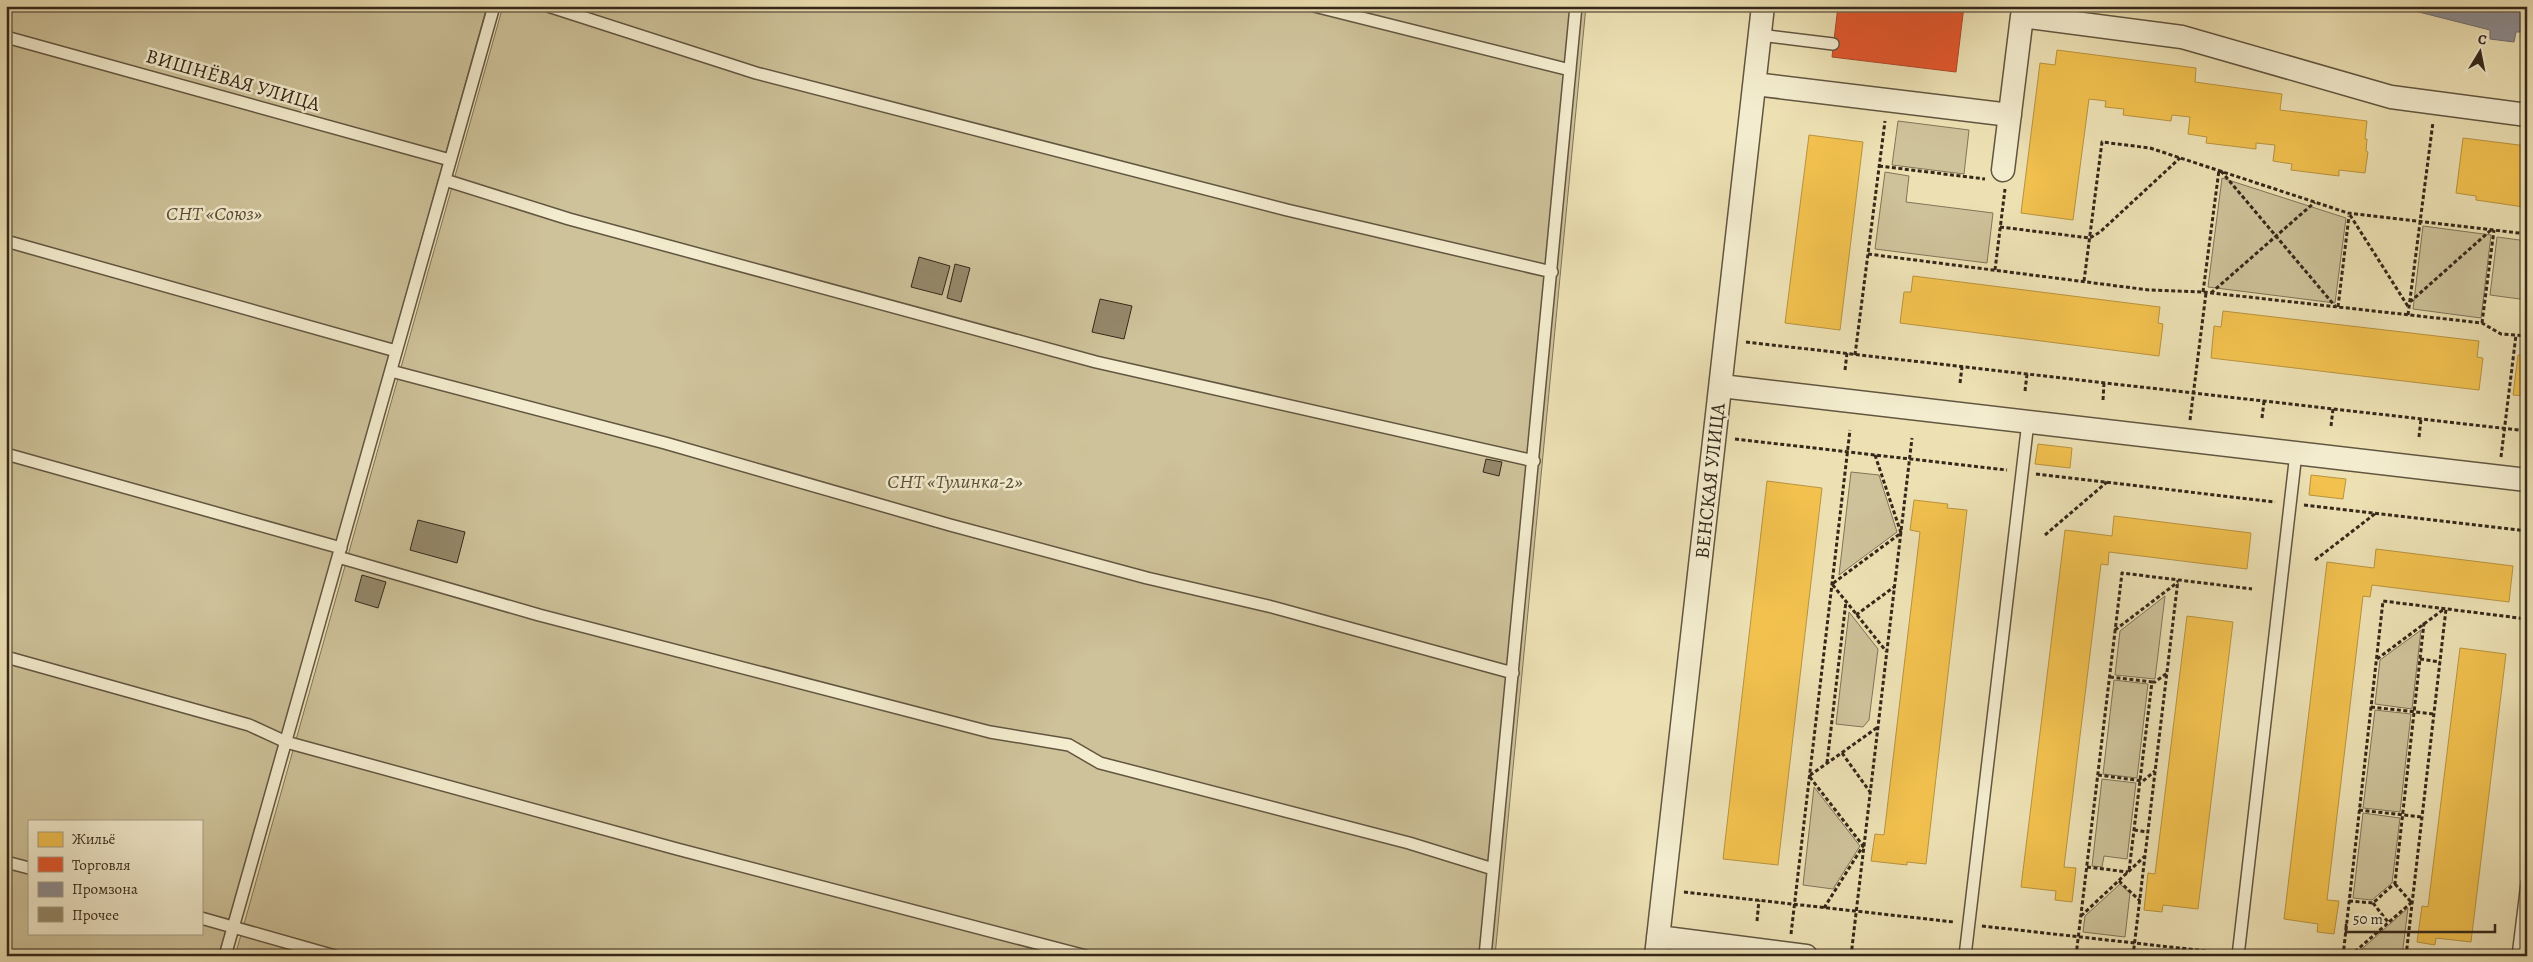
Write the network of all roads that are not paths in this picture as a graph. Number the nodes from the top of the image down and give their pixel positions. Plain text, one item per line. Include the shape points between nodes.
1 (494, 6) edge
2 (548, 6) edge
3 (1314, 6) edge
4 (1576, 6) edge
5 (1763, 6) edge
6 (2023, 11) edge
7 (1760, 35) junction
8 (6, 37) edge
9 (1833, 44) dead end
10 (1570, 70) junction
11 (1754, 84) junction
12 (2010, 115) junction
13 (2527, 115) edge
14 (450, 160) junction
15 (1995, 175) road end
16 (445, 180) junction
17 (6, 241) edge
18 (1552, 272) junction
19 (396, 351) junction
20 (391, 371) junction
21 (1720, 386) junction
22 (2028, 422) junction
23 (6, 454) edge
24 (2296, 454) junction
25 (1534, 461) junction
26 (2527, 480) edge
27 (339, 552) junction
28 (6, 657) edge
29 (1513, 673) junction
30 (286, 742) junction
31 (6, 862) edge
32 (28, 868) edge
33 (1493, 869) junction
34 (2527, 883) edge
35 (202, 918) edge
36 (233, 927) junction
37 (1657, 946) edge
38 (1797, 955) edge
39 (225, 956) edge
40 (335, 956) edge
41 (1086, 956) edge
42 (1485, 956) edge
43 (1965, 956) edge
44 (2238, 956) edge
45 (2518, 956) edge

1 - 14 lane
2 - 18 lane via 756,73 1287,210
3 - 10 lane
4 - 10 lane
5 - 7 street, ВЕНСКАЯ УЛИЦА
6 - 12 street
6 - 13 street via 2182,37 2391,98
7 - 9 lane
7 - 11 street, ВЕНСКАЯ УЛИЦА
8 - 14 lane, ВИШНЁВАЯ УЛИЦА
10 - 18 lane
11 - 12 street
11 - 21 street, ВЕНСКАЯ УЛИЦА
12 - 15 street
14 - 16 lane
16 - 19 lane
16 - 25 lane via 569,219 1096,362
17 - 19 lane
18 - 25 lane
19 - 20 lane
20 - 27 lane
20 - 29 lane via 665,443 1138,576 1272,607
21 - 22 street
21 - 37 street, ВЕНСКАЯ УЛИЦА
22 - 24 street
22 - 43 lane
23 - 27 lane
24 - 26 street
24 - 44 lane
25 - 29 lane
27 - 30 lane
27 - 33 lane via 539,615 990,732 1069,745 1100,763 1409,843
28 - 30 lane via 249,725
29 - 33 lane
30 - 36 lane
30 - 41 lane
31 - 32 lane
33 - 42 lane
34 - 45 lane
35 - 36 lane
36 - 39 lane
36 - 40 lane
37 - 38 street

